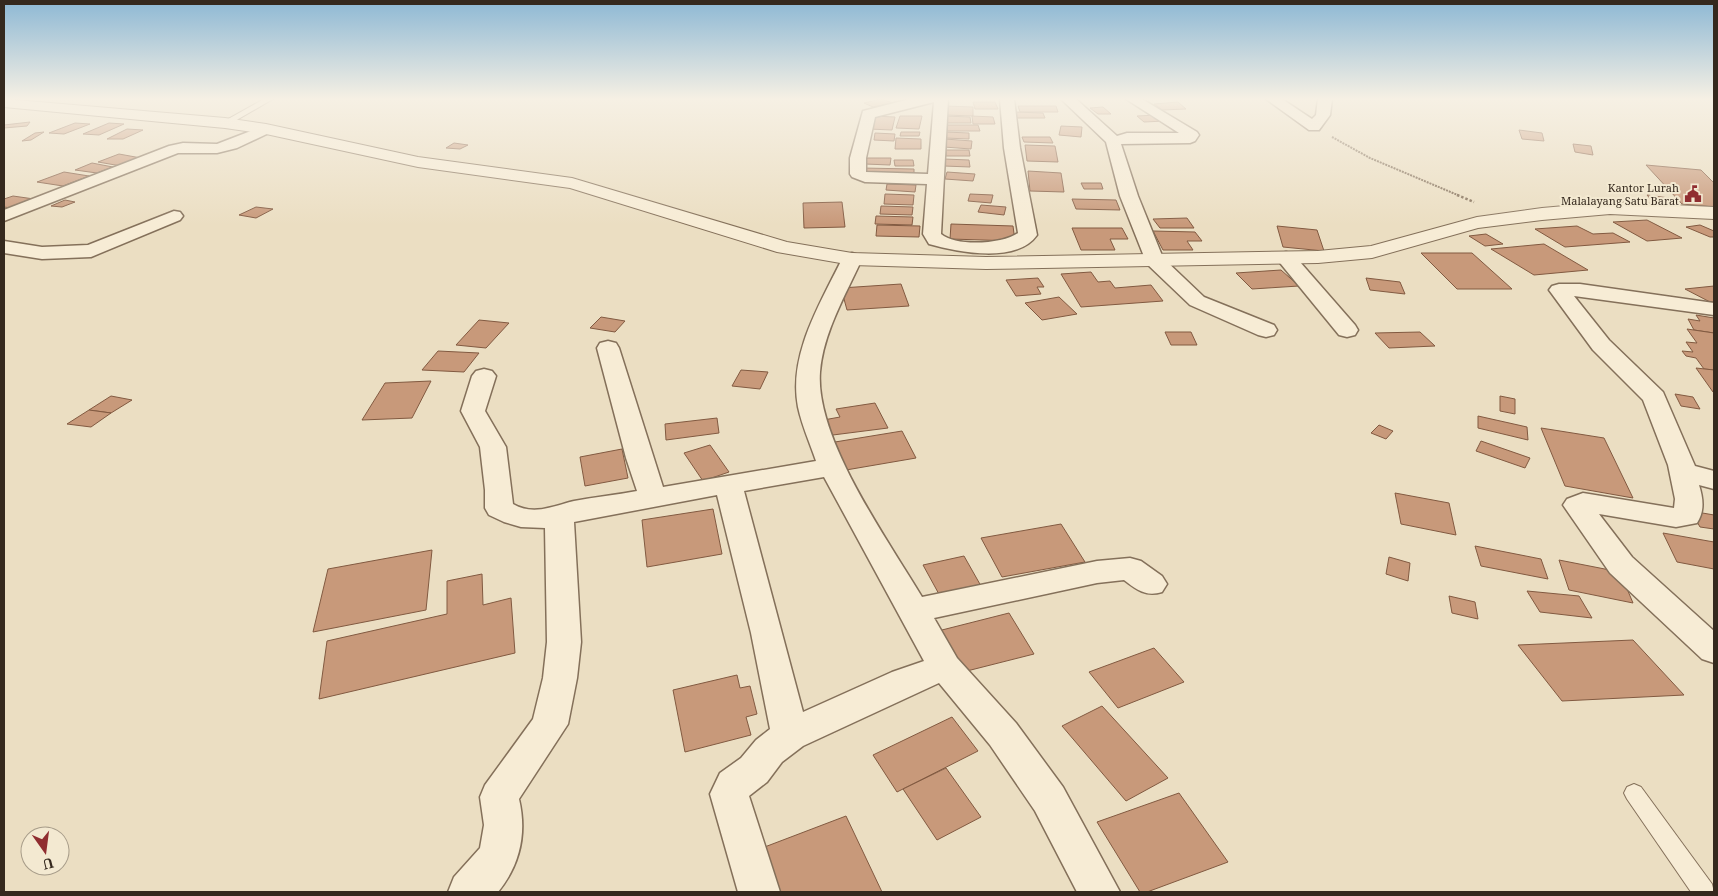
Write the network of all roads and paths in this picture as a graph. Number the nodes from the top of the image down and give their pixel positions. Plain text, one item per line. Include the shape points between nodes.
1 (239, 141) edge
2 (320, 141) edge
3 (862, 141) edge
4 (938, 141) edge
5 (1011, 141) edge
6 (1114, 141) edge
7 (1339, 141) edge
8 (936, 179) junction
9 (1480, 204) dead end
10 (1714, 212) edge
11 (4, 216) edge
12 (174, 216) dead end
13 (4, 247) edge
14 (967, 254) junction
15 (989, 254) junction
16 (1286, 258) junction
17 (852, 259) junction
18 (1154, 260) junction
19 (1714, 309) edge
20 (1266, 330) dead end
21 (1347, 330) dead end
22 (608, 348) dead end
23 (484, 376) dead end
24 (832, 467) junction
25 (1682, 471) junction
26 (1714, 480) edge
27 (729, 486) junction
28 (654, 497) junction
29 (559, 517) junction
30 (1151, 584) dead end
31 (913, 611) junction
32 (1714, 650) edge
33 (945, 667) junction
34 (790, 736) junction
35 (1634, 793) dead end
36 (469, 892) edge
37 (759, 892) edge
38 (1099, 892) edge
39 (1704, 892) edge

1 - 11 street via 213,149 174,149
2 - 17 street via 418,162 572,183 784,248
3 - 8 street via 858,174 865,177
4 - 8 street
5 - 15 street via 1028,235 1021,242
6 - 18 street via 1129,196
7 - 9 path via 1370,158
8 - 14 street via 932,234 936,240
10 - 16 street via 1610,208 1542,214 1478,223 1372,252
12 - 13 street via 91,251 42,253
14 - 15 street
14 - 17 street
15 - 18 street
16 - 18 street
16 - 21 street
17 - 24 street via 809,361 812,413
18 - 20 street via 1197,301
19 - 25 street via 1580,290 1559,290 1601,345 1654,397
22 - 28 street via 639,458
23 - 29 street via 473,411 494,447 499,508 512,517 532,520
24 - 27 street
24 - 31 street
25 - 26 street
25 - 32 street via 1690,499 1687,516 1676,518 1583,502 1577,505 1621,565
27 - 28 street
27 - 34 street
28 - 29 street via 573,511
29 - 36 street via 564,642 550,724 498,797 504,816 502,844 496,862 485,878
30 - 31 street via 1130,570 1097,572
31 - 33 street
33 - 34 street via 904,682
33 - 38 street via 1003,734 1049,799
34 - 37 street via 769,751 729,794
35 - 39 lane

